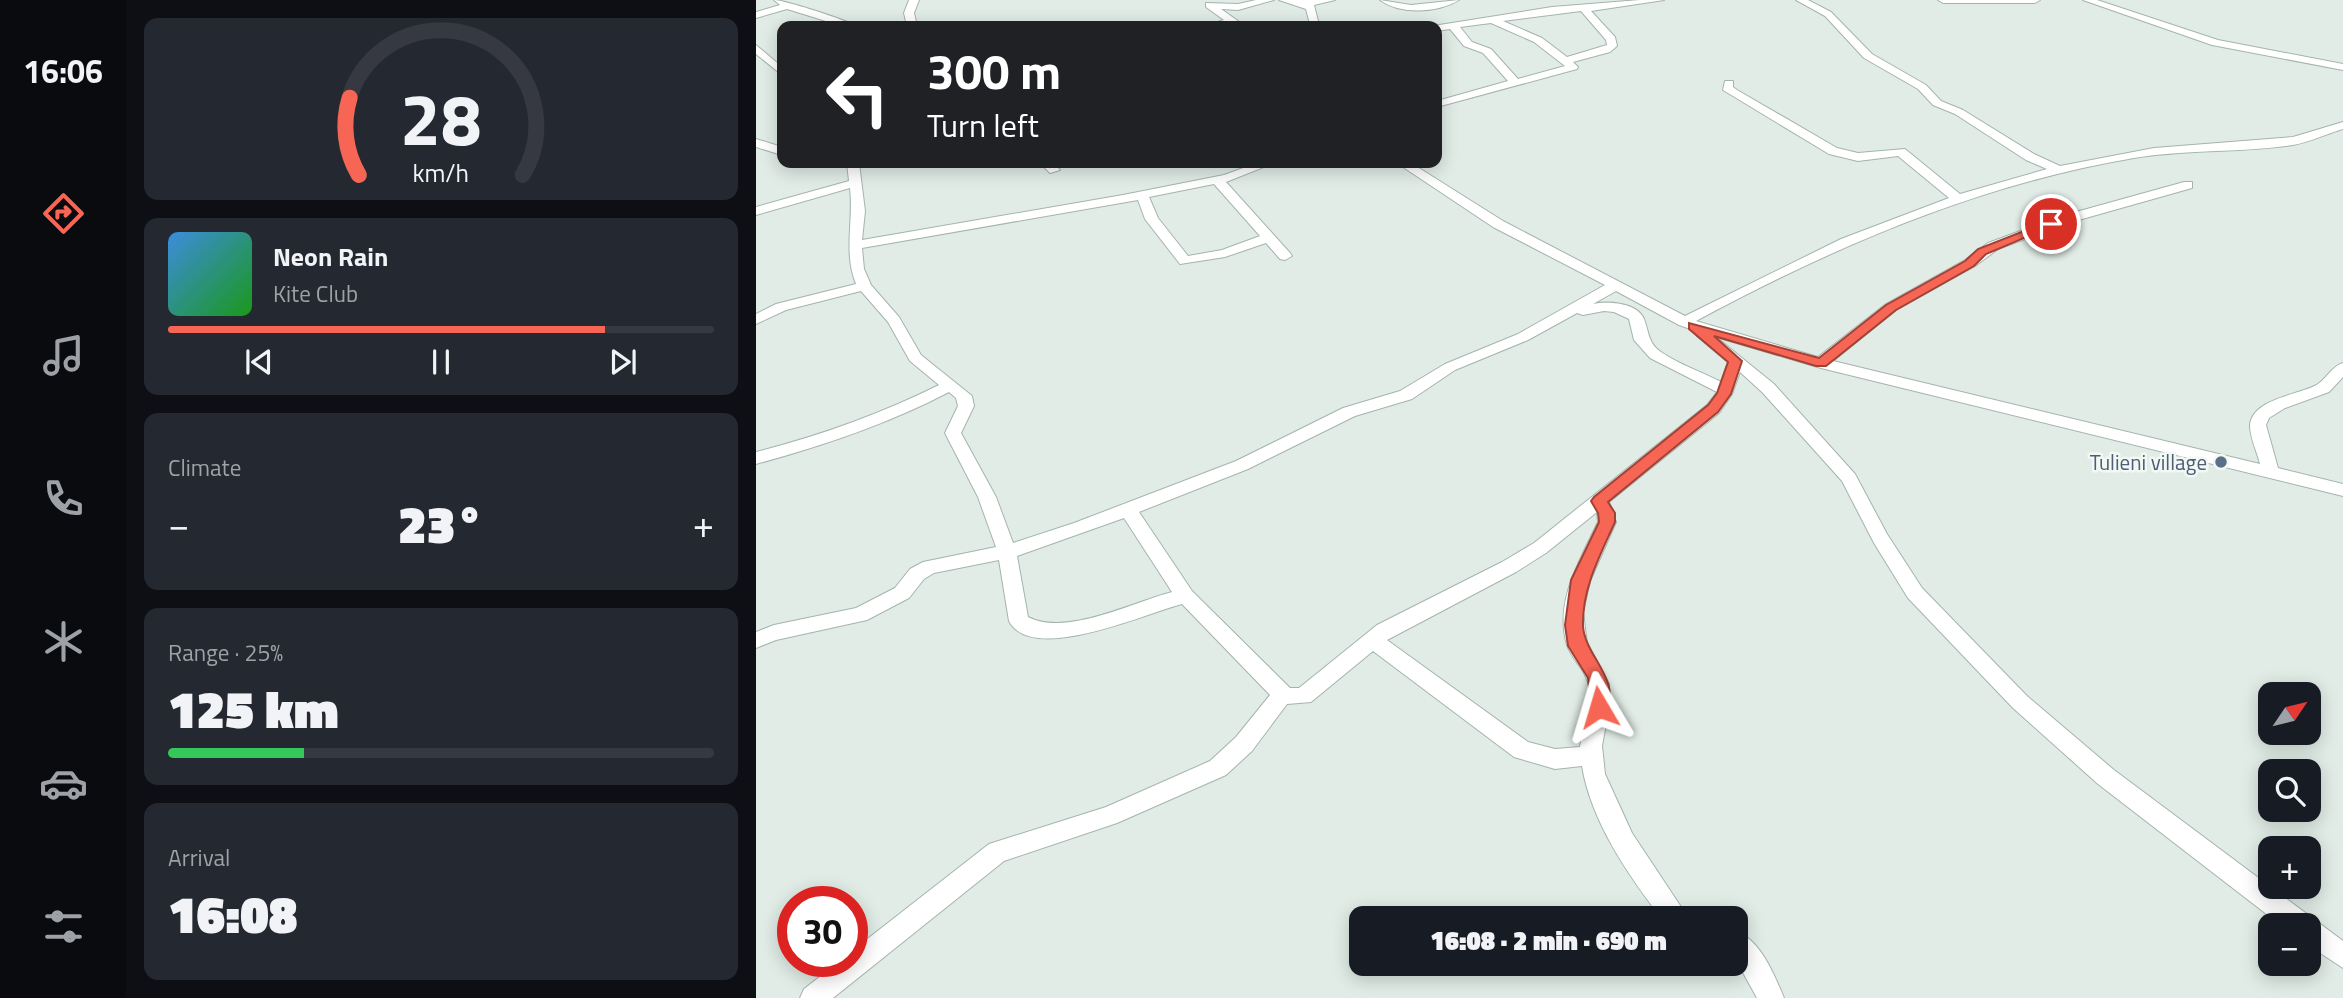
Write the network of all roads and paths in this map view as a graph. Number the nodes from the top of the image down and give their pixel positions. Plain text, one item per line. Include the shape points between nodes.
1 (914, 0) edge
2 (1269, 0) edge
3 (1284, 0) edge
4 (1330, 0) edge
5 (1384, 0) edge
6 (1454, 0) edge
7 (1558, 0) edge
8 (1660, 0) edge
9 (1801, 0) edge
10 (1943, 0) edge
11 (2035, 0) edge
12 (2088, 0) edge
13 (783, 3) edge
14 (1206, 3) edge
15 (1304, 4) junction
16 (1584, 9) junction
17 (1552, 10) junction
18 (756, 15) edge
19 (1493, 20) junction
20 (835, 21) edge
21 (911, 21) edge
22 (1232, 21) edge
23 (1313, 21) edge
24 (1454, 27) junction
25 (1442, 28) edge
26 (756, 48) edge
27 (1567, 60) junction
28 (777, 67) edge
29 (2343, 67) edge
30 (1516, 83) junction
31 (1729, 83) dead end
32 (1442, 103) edge
33 (2343, 125) edge
34 (756, 143) edge
35 (777, 149) edge
36 (854, 168) edge
37 (1253, 168) edge
38 (1411, 168) edge
39 (2062, 171) junction
40 (1217, 180) junction
41 (855, 183) junction
42 (2188, 185) dead end
43 (1142, 195) junction
44 (1960, 200) junction
45 (756, 211) edge
46 (859, 222) junction
47 (1266, 238) junction
48 (884, 239) junction
49 (855, 245) junction
50 (1285, 256) dead end
51 (864, 286) junction
52 (1613, 287) junction
53 (1566, 314) junction
54 (756, 320) edge
55 (1689, 324) junction
56 (1735, 361) junction
57 (1821, 363) junction
58 (2343, 368) edge
59 (1760, 380) junction
60 (951, 385) junction
61 (1725, 392) junction
62 (756, 458) edge
63 (2270, 471) junction
64 (2343, 490) edge
65 (1599, 501) junction
66 (1129, 511) junction
67 (1007, 552) junction
68 (1185, 596) junction
69 (756, 640) edge
70 (1373, 640) junction
71 (1283, 694) junction
72 (1591, 755) junction
73 (1667, 906) edge
74 (2285, 913) edge
75 (2321, 940) edge
76 (1748, 955) edge
77 (2343, 956) edge
78 (813, 998) edge
79 (1771, 998) edge

1 - 21 street
2 - 14 street via 1238,7
3 - 15 street
4 - 15 street
5 - 6 street via 1416,9
7 - 17 street
8 - 16 street
9 - 39 street via 1828,14 1868,56 1922,87 1937,103
10 - 11 street
12 - 29 street via 2216,43
13 - 18 street
13 - 20 street
14 - 22 street
15 - 23 street via 1312,9
16 - 17 street
16 - 27 street via 1612,46
17 - 19 street
19 - 24 street
19 - 27 street via 1521,30
24 - 25 street
24 - 30 street via 1468,44 1485,50
26 - 28 street
27 - 30 street via 1573,66
30 - 32 street
31 - 44 street via 1727,88 1733,92 1833,151 1858,157 1901,152
33 - 39 street via 2296,140 2137,154
34 - 35 street
36 - 41 street
37 - 40 street
38 - 52 street via 1498,224
39 - 44 street
40 - 43 street
40 - 47 street
41 - 45 street
41 - 46 street
42 - 57 street via 2063,220 1993,246 1970,264 1891,307
43 - 47 street via 1152,219 1185,261
43 - 48 street
44 - 55 street via 1802,259
46 - 48 street
46 - 49 street
47 - 50 street
48 - 49 street
49 - 51 street
51 - 54 street via 781,307
51 - 60 street via 894,320 915,358
52 - 53 street
52 - 55 street
53 - 61 street via 1597,306 1623,309 1636,317 1641,340 1655,355
53 - 66 street via 1510,344 1450,367 1406,395 1349,412 1242,465
55 - 56 street
55 - 57 street
56 - 59 street
56 - 61 street
57 - 63 street
58 - 63 street via 2323,388 2262,415 2258,425
59 - 61 street
59 - 74 street via 1856,487 1880,538 1915,593 2020,702 2106,777
60 - 62 street via 910,406
60 - 67 street via 966,400 955,425 955,442 988,498
61 - 65 street via 1713,409
63 - 64 street
65 - 70 street via 1508,568 1409,616
65 - 72 street via 1607,522 1580,580 1575,612 1577,646 1600,689
66 - 67 street
66 - 68 street
67 - 68 street via 1016,613 1027,628 1044,631 1100,622
67 - 69 street via 930,567 917,574 902,593 872,610
68 - 71 street
70 - 71 street via 1304,696
70 - 72 street via 1522,750 1555,759
71 - 78 street via 1244,744 1218,768 1109,816 997,852
72 - 73 street via 1598,783 1631,857
75 - 77 street
76 - 79 street

